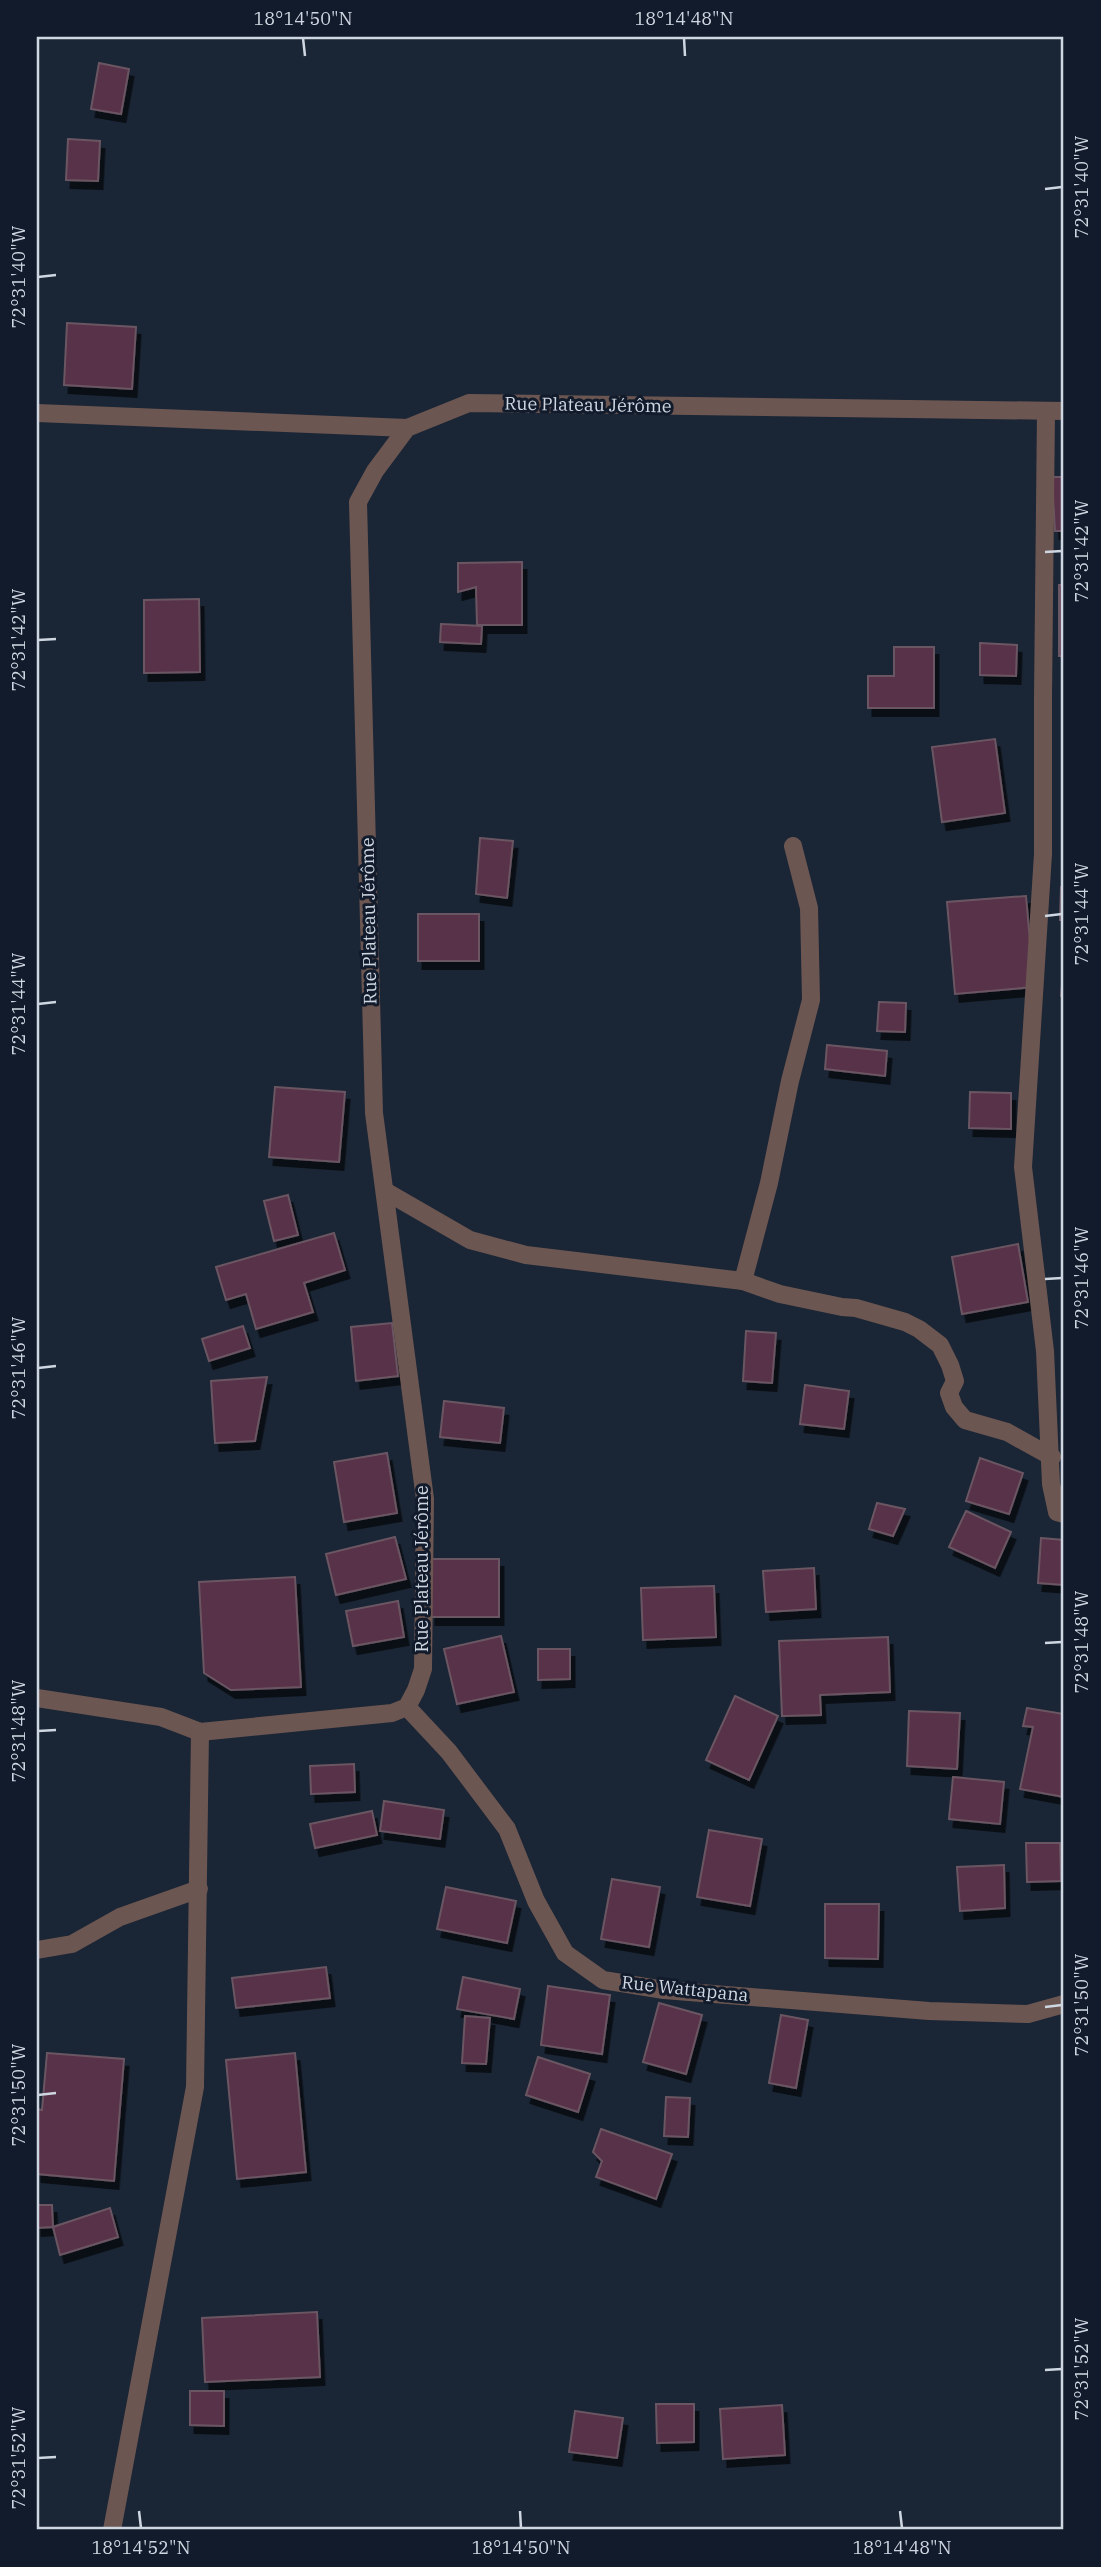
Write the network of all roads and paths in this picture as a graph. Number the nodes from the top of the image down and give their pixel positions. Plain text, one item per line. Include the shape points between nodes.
1 (1055, 411) edge
2 (37, 413) edge
3 (407, 429) junction
4 (793, 846) dead end
5 (385, 1191) junction
6 (743, 1281) junction
7 (1052, 1457) junction
8 (1064, 1514) edge
9 (37, 1698) edge
10 (407, 1707) junction
11 (200, 1732) junction
12 (200, 1889) junction
13 (37, 1950) edge
14 (1064, 2004) edge
15 (112, 2530) edge

1 - 3 street, Rue Plateau Jérôme via 469,404
1 - 7 street via 1042,697 1043,854 1023,1167 1045,1350
2 - 3 street
3 - 5 street, Rue Plateau Jérôme via 358,502 374,1113
4 - 6 street via 809,908 811,1000
5 - 6 street via 470,1240 526,1255
5 - 10 street, Rue Plateau Jérôme via 425,1499 423,1669
6 - 7 street via 780,1294 856,1308 919,1329 940,1345 955,1381 949,1393 965,1420 1007,1432
7 - 8 street via 1057,1512
9 - 11 street via 161,1717
10 - 11 street via 392,1713
10 - 14 street, Rue Wattapana via 449,1752 507,1829 536,1901 565,1953 603,1980 664,1990 929,2011 1028,2014
11 - 12 street
12 - 13 street via 120,1917 72,1944
12 - 15 street via 195,2087

